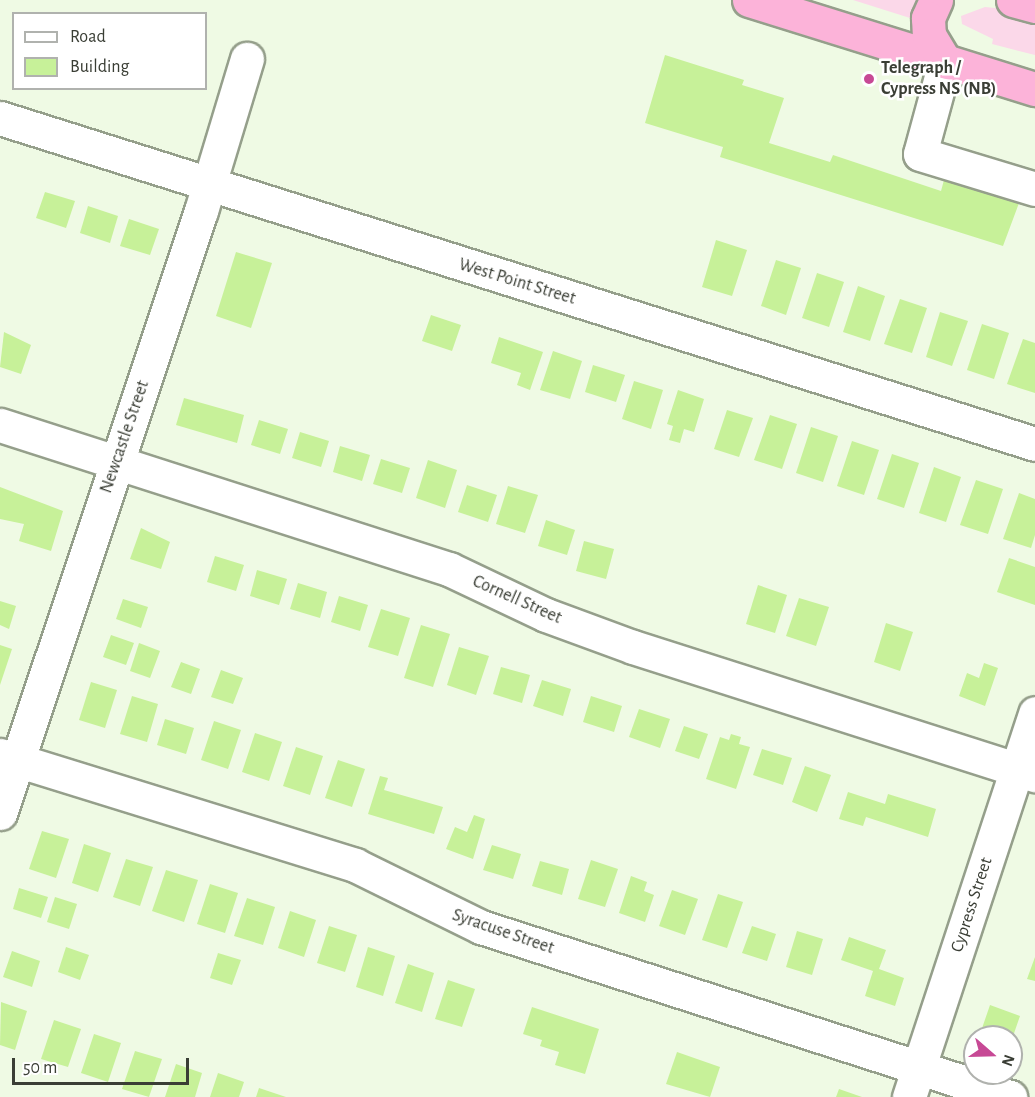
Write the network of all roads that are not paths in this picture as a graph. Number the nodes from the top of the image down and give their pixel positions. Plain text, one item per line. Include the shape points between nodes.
1 (749, 0) edge
2 (936, 0) edge
3 (1013, 0) edge
4 (1035, 6) edge
5 (247, 60) dead end
6 (945, 62) junction
7 (1035, 88) edge
8 (0, 118) edge
9 (209, 186) junction
10 (1035, 189) edge
11 (0, 425) edge
12 (1035, 444) edge
13 (117, 463) junction
14 (1035, 713) edge
15 (9, 758) edge
16 (1026, 771) edge
17 (0, 813) edge
18 (914, 1083) edge
19 (1011, 1097) edge

1 - 6 highway
2 - 6 highway via 928,18 929,35
3 - 4 highway
5 - 9 street, Newcastle Street
6 - 7 highway
6 - 10 street via 920,154
8 - 9 street, West Point Street
9 - 12 street, West Point Street
9 - 13 street, Newcastle Street
11 - 13 street, Cornell Street
13 - 15 street, Newcastle Street
13 - 16 street, Cornell Street via 448,569 546,615 633,647
14 - 16 street, Cypress Street
15 - 17 street, Newcastle Street
15 - 18 street, Syracuse Street via 355,865 481,927
16 - 18 street, Cypress Street
18 - 19 street, Syracuse Street

